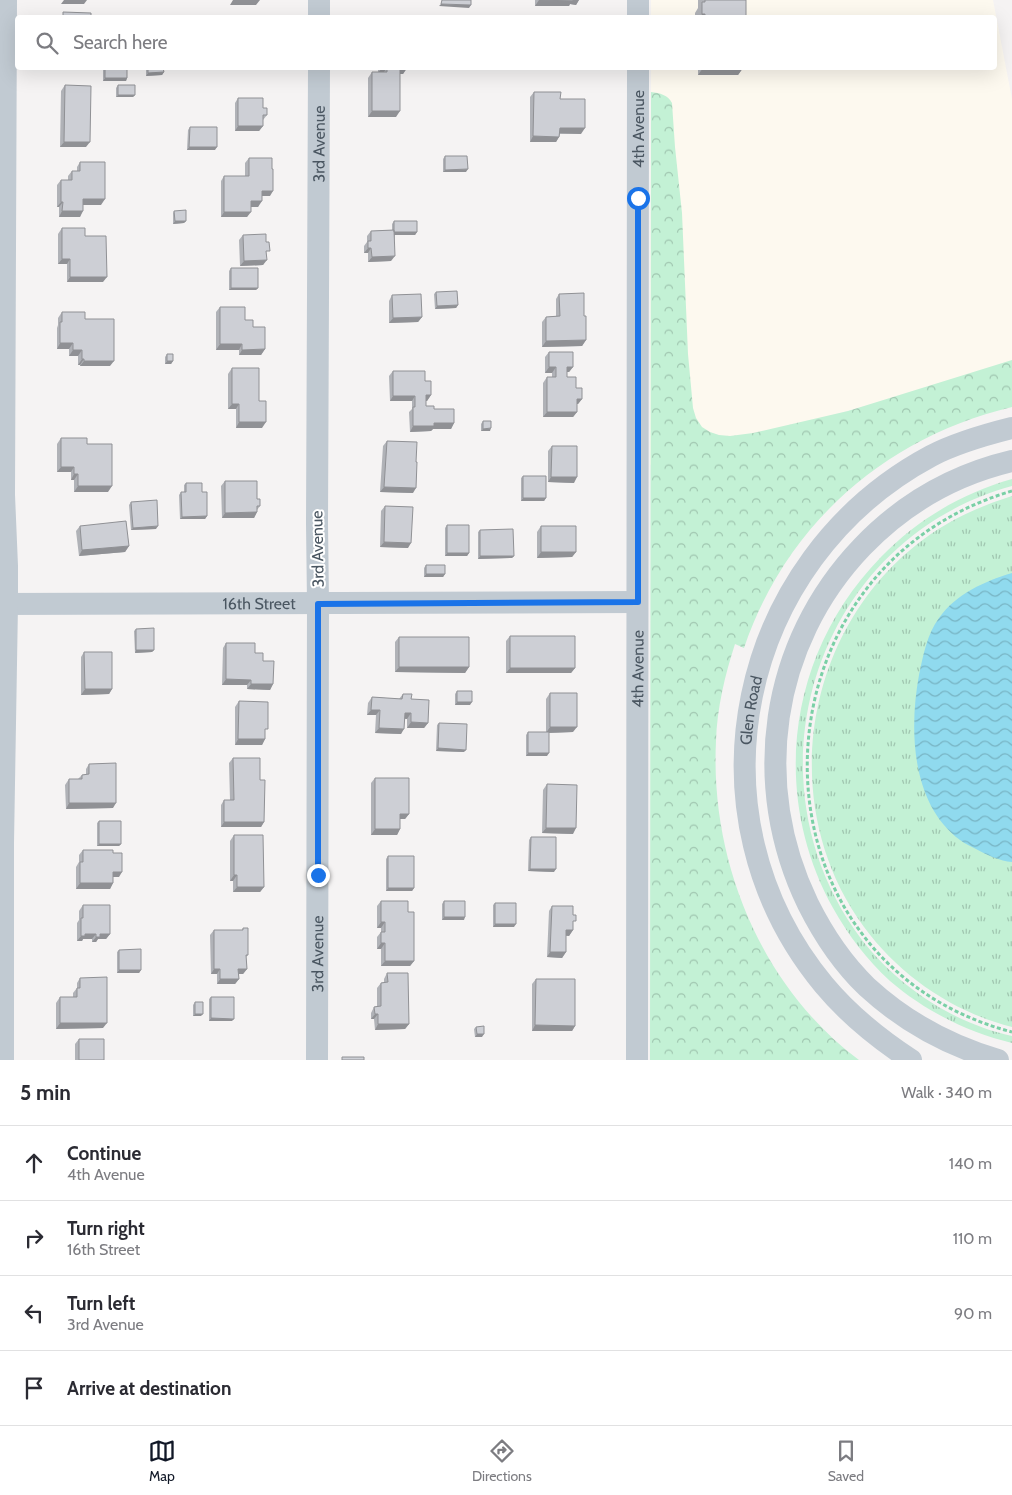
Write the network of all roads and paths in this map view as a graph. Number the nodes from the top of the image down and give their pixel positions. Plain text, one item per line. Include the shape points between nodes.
1 (6, 0) edge
2 (319, 0) edge
3 (638, 0) edge
4 (319, 15) edge
5 (638, 15) edge
6 (319, 70) edge
7 (638, 70) edge
8 (1012, 428) edge
9 (1012, 461) edge
10 (1012, 491) edge
11 (638, 602) junction
12 (4, 604) edge
13 (318, 604) junction
14 (1012, 1032) edge
15 (3, 1060) edge
16 (317, 1060) edge
17 (637, 1060) edge
18 (911, 1060) edge
19 (998, 1060) edge

1 - 12 street via 4,495 7,566
2 - 4 street
3 - 5 street
6 - 13 street, 3rd Avenue
7 - 11 street, 4th Avenue
8 - 18 street, Glen Road via 963,442 931,456 878,491 841,525 813,558 781,609 760,662 750,702 744,755 747,806 753,841 770,895 796,946 825,987 874,1034
9 - 19 street, Glen Road via 966,474 928,493 887,523 841,571 808,621 795,654 779,713 775,768 778,805 790,859 811,910 841,957 867,987 914,1023
10 - 14 path via 975,504 930,529 896,558 860,598 841,628 822,672 810,723 807,760 810,804 819,846 837,891 862,932 896,970 922,991 963,1014
11 - 13 street, 16th Street
11 - 17 street, 4th Avenue
12 - 13 street, 16th Street
12 - 15 street
13 - 16 street, 3rd Avenue

